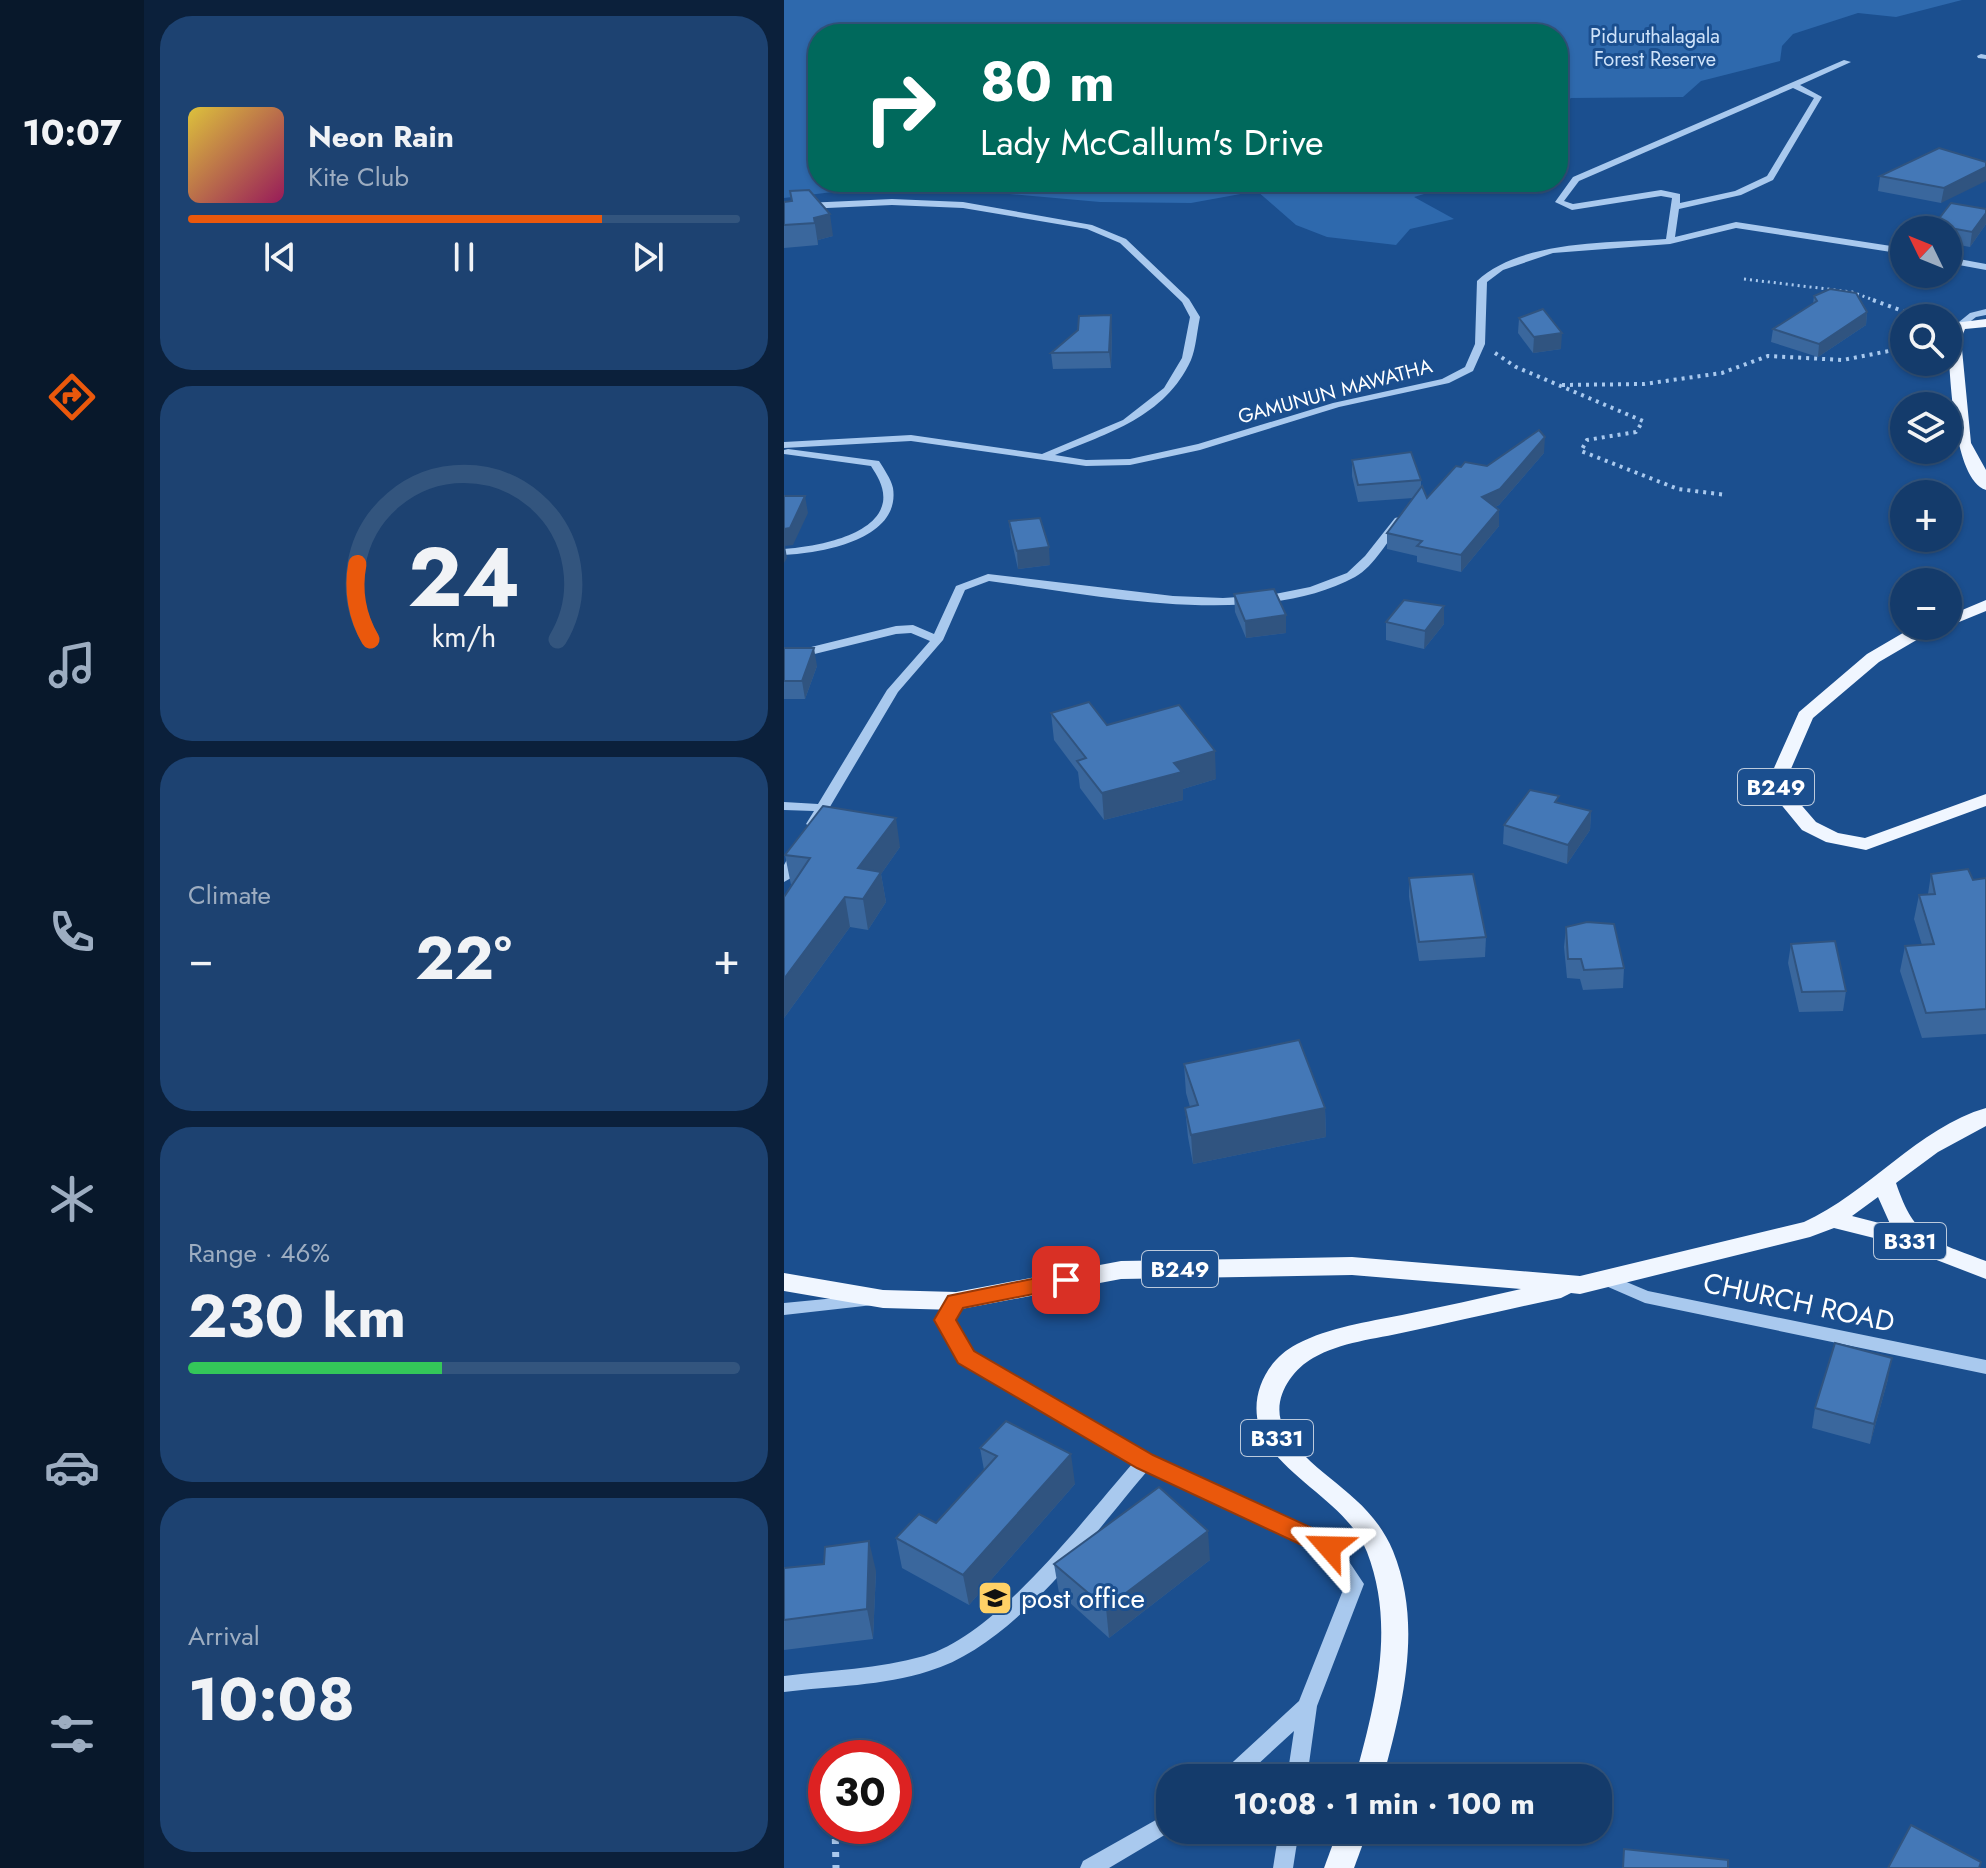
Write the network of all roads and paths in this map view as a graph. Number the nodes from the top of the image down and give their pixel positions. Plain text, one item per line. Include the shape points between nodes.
1 (1847, 62) dead end
2 (1793, 85) junction
3 (1568, 190) edge
4 (1566, 192) edge
5 (784, 207) edge
6 (1676, 207) junction
7 (1670, 241) junction
8 (1890, 249) edge
9 (1962, 263) edge
10 (1986, 267) edge
11 (1744, 279) dead end
12 (1890, 306) edge
13 (1986, 312) edge
14 (1986, 323) edge
15 (1962, 324) edge
16 (1962, 326) edge
17 (1480, 344) junction
18 (1890, 351) edge
19 (1958, 376) edge
20 (1558, 385) junction
21 (784, 448) edge
22 (1041, 457) junction
23 (1986, 485) edge
24 (1727, 495) dead end
25 (1405, 514) edge
26 (784, 552) edge
27 (1986, 605) edge
28 (1986, 612) edge
29 (1966, 615) junction
30 (1962, 617) edge
31 (937, 640) junction
32 (1904, 640) edge
33 (784, 654) edge
34 (1986, 800) edge
35 (784, 806) edge
36 (822, 808) junction
37 (784, 878) edge
38 (1986, 1116) edge
39 (1884, 1180) junction
40 (1832, 1219) junction
41 (1924, 1246) junction
42 (1986, 1270) edge
43 (1605, 1279) junction
44 (784, 1282) edge
45 (1580, 1285) junction
46 (883, 1299) junction
47 (956, 1301) junction
48 (784, 1309) edge
49 (1986, 1367) edge
50 (1145, 1461) junction
51 (784, 1684) edge
52 (1307, 1706) junction
53 (1244, 1764) edge
54 (1299, 1764) edge
55 (1372, 1764) edge
56 (1156, 1829) edge
57 (835, 1844) edge
58 (1287, 1844) edge
59 (1348, 1844) edge
60 (836, 1868) edge
61 (1090, 1868) edge
62 (1283, 1868) edge
63 (1339, 1868) edge

1 - 2 street
2 - 3 street via 1576,179
2 - 6 street via 1818,97 1770,178 1738,193
4 - 6 street via 1559,202 1572,207 1661,193 1677,196
5 - 22 street via 963,205 1089,227 1123,241 1186,301 1195,317 1187,358 1168,390 1127,422
6 - 7 street
7 - 8 street via 1755,225
7 - 17 street via 1552,250 1500,268 1482,281
9 - 10 street
11 - 12 path via 1852,292
13 - 15 street
14 - 16 main road
17 - 20 path
17 - 22 street, GAMUNUN MAWATHA via 1469,369 1445,381 1337,405 1200,447 1130,462
18 - 20 path via 1843,360 1768,356 1722,373 1644,384
19 - 23 main road via 1964,443
20 - 24 path via 1643,421 1636,432 1587,440 1581,451 1678,489
21 - 22 street, GAMUNUN MAWATHA via 911,438
21 - 26 street via 875,463 887,478 887,502 872,529 815,552
25 - 31 street via 1354,574 1310,591 1236,601 1166,598 988,577 960,588
27 - 29 main road
28 - 29 street
29 - 30 main road
31 - 33 street via 913,629 896,630
31 - 36 street via 893,690
32 - 34 main road, B249 via 1873,658 1805,716 1775,786 1809,826 1833,838 1866,844
35 - 36 street
36 - 37 street
38 - 39 main road, B249
39 - 40 main road, B249
39 - 41 main road, B331 via 1896,1216
40 - 41 main road, B331
40 - 43 main road, B249 via 1783,1238
41 - 42 main road, B331
43 - 45 main road, B249
43 - 49 street, CHURCH ROAD via 1645,1297
44 - 46 main road, B249
45 - 47 main road, B249 via 1352,1266 1121,1270
45 - 55 main road, B331 via 1315,1347 1290,1360 1275,1380 1267,1419 1273,1434 1361,1520 1389,1579 1397,1661
46 - 47 main road, B249
46 - 48 street
47 - 50 street via 945,1320 966,1357
50 - 51 street via 1016,1605 959,1650 929,1663
50 - 52 street via 1329,1547 1355,1584
52 - 53 street
52 - 54 street
56 - 61 street
57 - 60 path
58 - 62 street
59 - 63 main road

